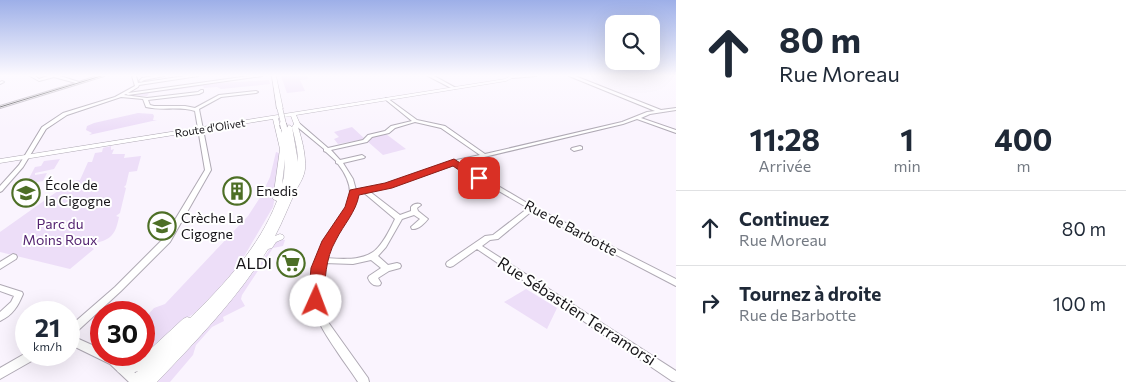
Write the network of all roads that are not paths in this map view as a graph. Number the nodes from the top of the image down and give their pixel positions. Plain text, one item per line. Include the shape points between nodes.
1 (38, 94) edge
2 (41, 94) edge
3 (181, 94) edge
4 (238, 94) edge
5 (279, 94) edge
6 (420, 94) edge
7 (616, 94) edge
8 (122, 95) joint
9 (226, 95) junction
10 (146, 99) junction
11 (387, 100) junction
12 (231, 102) dead end
13 (207, 103) junction
14 (0, 106) edge
15 (182, 107) junction
16 (196, 109) junction
17 (676, 109) edge
18 (660, 111) junction
19 (293, 114) junction
20 (275, 118) junction
21 (637, 118) junction
22 (415, 121) junction
23 (297, 124) junction
24 (287, 127) junction
25 (202, 129) junction
26 (676, 132) edge
27 (326, 150) junction
28 (484, 155) junction
29 (26, 157) junction
30 (362, 157) dead end
31 (0, 161) edge
32 (338, 162) junction
33 (454, 162) junction
34 (0, 190) edge
35 (292, 191) junction
36 (365, 191) junction
37 (354, 192) junction
38 (532, 208) junction
39 (274, 216) junction
40 (399, 218) junction
41 (415, 227) dead end
42 (280, 237) dead end
43 (477, 246) junction
44 (372, 256) junction
45 (13, 257) dead end
46 (321, 260) junction
47 (450, 264) dead end
48 (0, 266) edge
49 (397, 266) dead end
50 (387, 268) junction
51 (243, 280) junction
52 (377, 283) dead end
53 (676, 283) edge
54 (0, 288) edge
55 (210, 305) junction
56 (0, 317) edge
57 (80, 323) edge
58 (15, 365) edge
59 (119, 366) edge
60 (122, 368) junction
61 (0, 374) edge
62 (676, 377) edge
63 (139, 382) edge
64 (364, 382) edge

1 - 14 street
2 - 14 street
3 - 10 street
4 - 9 street
5 - 24 main road, bridge
6 - 11 main road, Route d'Olivet
7 - 18 street
8 - 10 street
8 - 29 street via 57,119 44,128
9 - 12 street
9 - 13 street
10 - 15 street via 149,107
11 - 19 main road, Route d'Olivet
11 - 22 street
13 - 15 street
13 - 16 street
15 - 16 street
16 - 25 street
17 - 18 street
18 - 21 street
19 - 20 main road, Route d'Olivet
19 - 23 main road
20 - 25 main road, Route d'Olivet
20 - 39 main road via 283,154
21 - 26 street
21 - 28 street
22 - 27 street via 370,136 365,141
22 - 28 street via 443,127
23 - 27 street
23 - 35 main road via 302,171
24 - 35 main road via 296,161
24 - 39 main road via 288,178
25 - 29 main road, Route d'Olivet
25 - 57 street via 208,170 167,240
27 - 32 street
28 - 33 street
29 - 31 main road, Route d'Olivet
29 - 34 street
30 - 32 street
32 - 37 street via 349,176
33 - 36 street
33 - 38 street, Rue de Barbotte
35 - 51 main road
36 - 37 street
36 - 40 street
37 - 46 street via 348,212 328,241
38 - 43 street via 495,237
38 - 53 street, Rue de Barbotte
39 - 55 main road via 257,246
40 - 41 street via 417,209 424,220
40 - 44 street via 380,250
42 - 51 main road via 273,240
43 - 47 street
43 - 62 street, Rue Sébastien Terramorsi
44 - 46 street via 366,259
44 - 50 street
45 - 48 street
46 - 64 street via 315,293 319,315
49 - 50 street
50 - 52 street via 372,278
51 - 63 main road via 196,333
54 - 56 street via 19,294 14,305
55 - 60 main road via 140,364
55 - 63 main road
58 - 61 street
59 - 60 street
60 - 63 street

